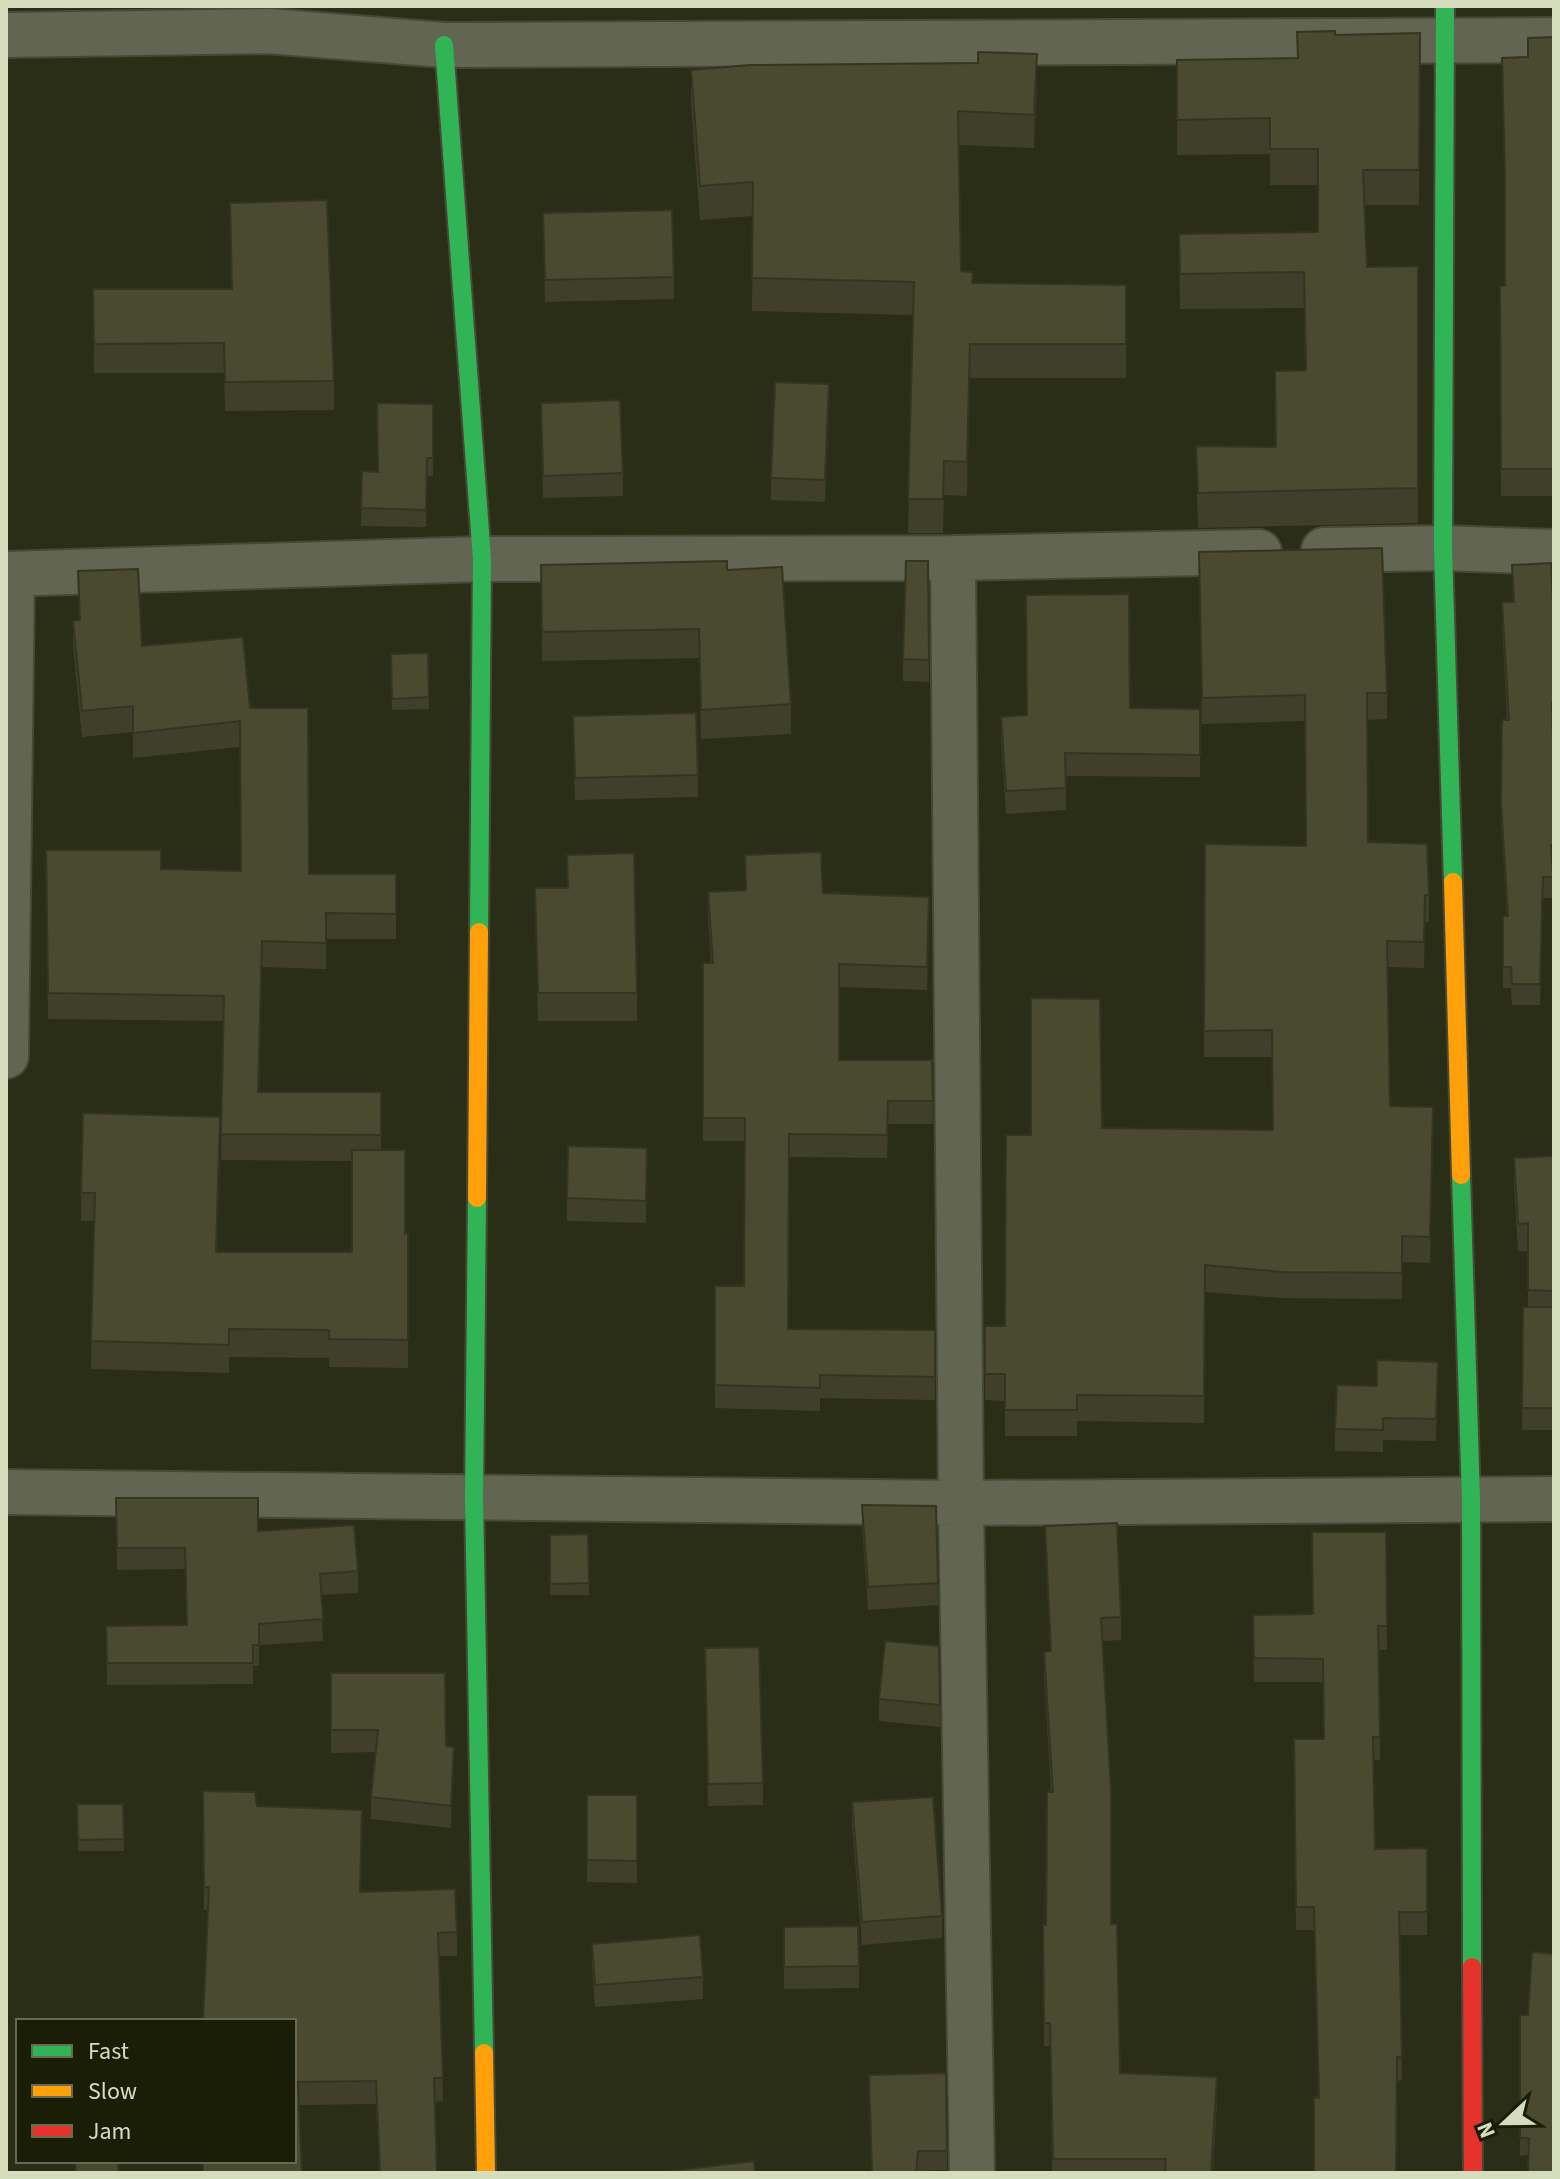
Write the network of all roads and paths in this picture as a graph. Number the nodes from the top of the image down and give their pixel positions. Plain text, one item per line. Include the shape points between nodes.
1 (268, 18) edge
2 (1445, 24) edge
3 (6, 35) edge
4 (1554, 40) edge
5 (444, 45) junction
6 (1443, 548) junction
7 (1554, 552) edge
8 (953, 558) junction
9 (482, 559) junction
10 (9, 574) edge
11 (6, 1056) edge
12 (6, 1492) edge
13 (474, 1498) junction
14 (1554, 1499) edge
15 (1471, 1500) junction
16 (961, 1503) junction
17 (486, 2173) edge
18 (972, 2173) edge
19 (1473, 2173) edge

1 - 3 street
1 - 5 street
2 - 4 street
2 - 5 street
2 - 6 street
5 - 9 street
6 - 7 street
6 - 8 street
6 - 15 street
8 - 9 street
8 - 16 street
9 - 10 street
9 - 13 street
10 - 11 street
12 - 13 street
13 - 16 street
13 - 17 street
14 - 15 street
15 - 16 street
15 - 19 street
16 - 18 street

